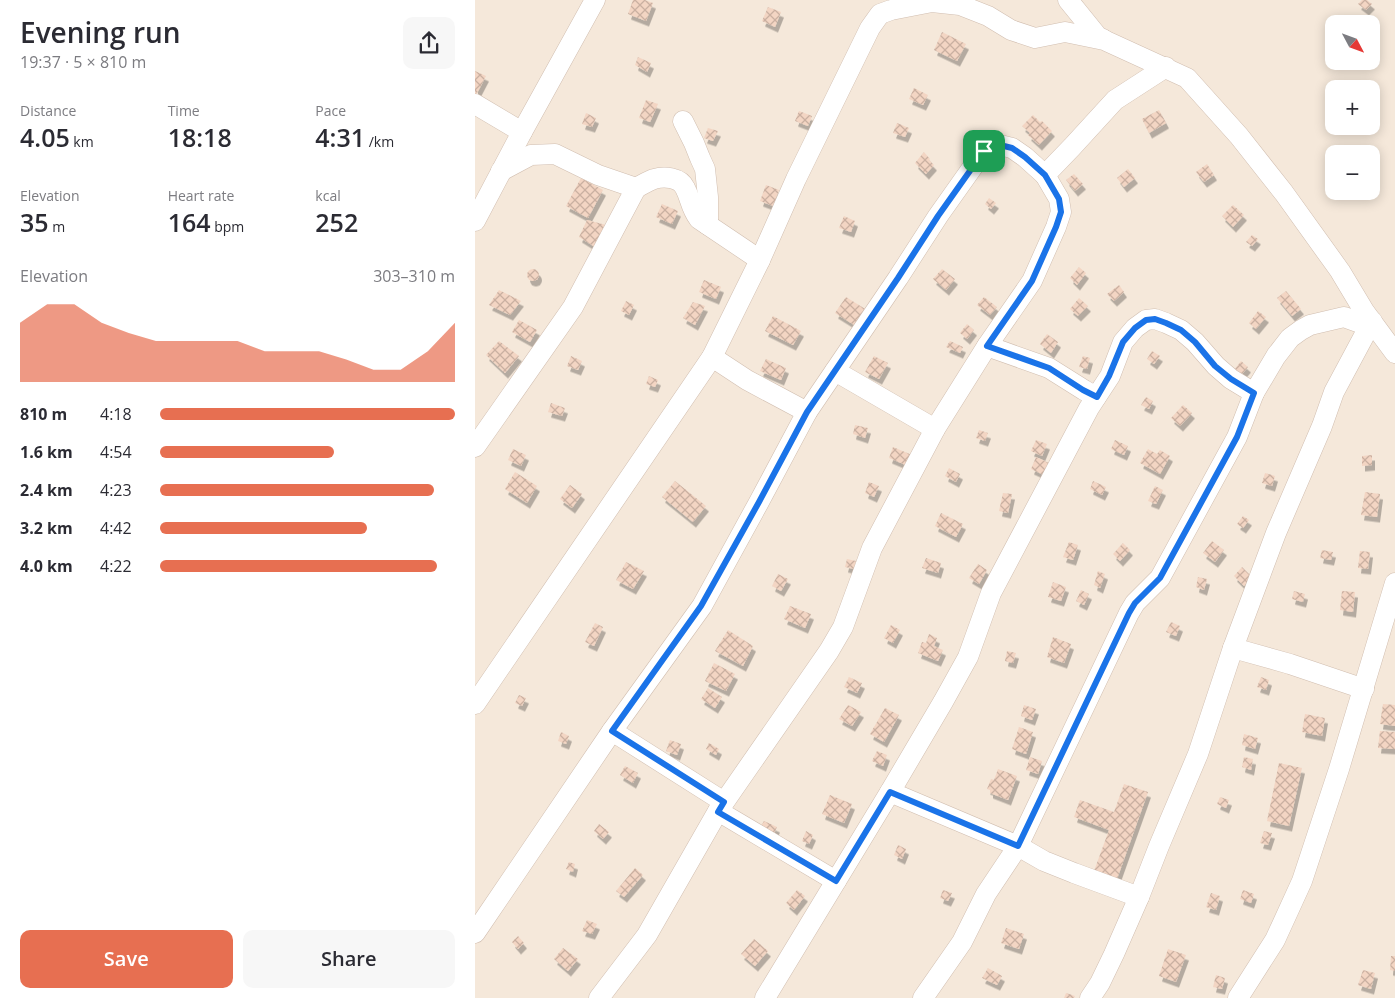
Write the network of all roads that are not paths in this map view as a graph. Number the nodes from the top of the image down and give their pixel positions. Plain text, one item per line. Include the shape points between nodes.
1 (595, 0) edge
2 (1068, 0) edge
3 (921, 2) edge
4 (1104, 40) junction
5 (1166, 68) junction
6 (475, 104) edge
7 (683, 121) dead end
8 (522, 132) junction
9 (501, 171) junction
10 (1045, 175) junction
11 (636, 188) junction
12 (475, 221) edge
13 (708, 225) junction
14 (760, 260) junction
15 (1370, 323) junction
16 (987, 346) junction
17 (1395, 353) edge
18 (712, 358) junction
19 (835, 371) junction
20 (1254, 393) junction
21 (1097, 397) junction
22 (807, 412) junction
23 (935, 429) junction
24 (475, 447) edge
25 (1395, 583) edge
26 (1233, 648) junction
27 (1364, 689) junction
28 (475, 704) edge
29 (612, 731) junction
30 (890, 792) junction
31 (721, 807) junction
32 (1018, 846) junction
33 (836, 881) junction
34 (1139, 897) junction
35 (475, 933) edge
36 (599, 998) edge
37 (765, 998) edge
38 (923, 998) edge
39 (1091, 998) edge
40 (1238, 998) edge

1 - 8 street
2 - 4 street
3 - 4 street via 960,5 1035,38 1065,32
3 - 14 street via 881,14 870,28
4 - 5 street
5 - 10 street via 1115,100
5 - 15 street via 1187,78 1239,136 1340,271
6 - 8 street
7 - 13 street via 705,169
8 - 9 street
9 - 11 street via 531,155 555,154 598,175
9 - 12 street
10 - 16 street via 1059,199 1061,212 1056,227 1032,281
10 - 19 street via 1012,148 1000,145 984,151
11 - 13 street via 666,177 679,181 685,187 694,213
11 - 24 street via 573,307
13 - 14 street
14 - 18 street
15 - 17 street
15 - 20 street via 1344,317 1301,330 1276,356
15 - 26 street via 1334,392
16 - 21 street via 1049,368
16 - 23 street
18 - 22 street
18 - 28 street
19 - 22 street
19 - 23 street
20 - 21 street via 1215,366 1181,330 1155,319 1146,320 1123,342
20 - 32 street via 1237,437 1160,578 1129,613
21 - 30 street via 991,593 968,657
22 - 29 street via 701,606
23 - 31 street via 872,548 843,627
25 - 27 street
26 - 27 street
26 - 34 street via 1198,754
27 - 40 street via 1302,881 1275,940
29 - 31 street
29 - 35 street
30 - 32 street
30 - 33 street
31 - 33 street
31 - 36 street via 647,935
32 - 34 street via 1073,873
32 - 38 street via 986,894 962,942
33 - 37 street
34 - 39 street

